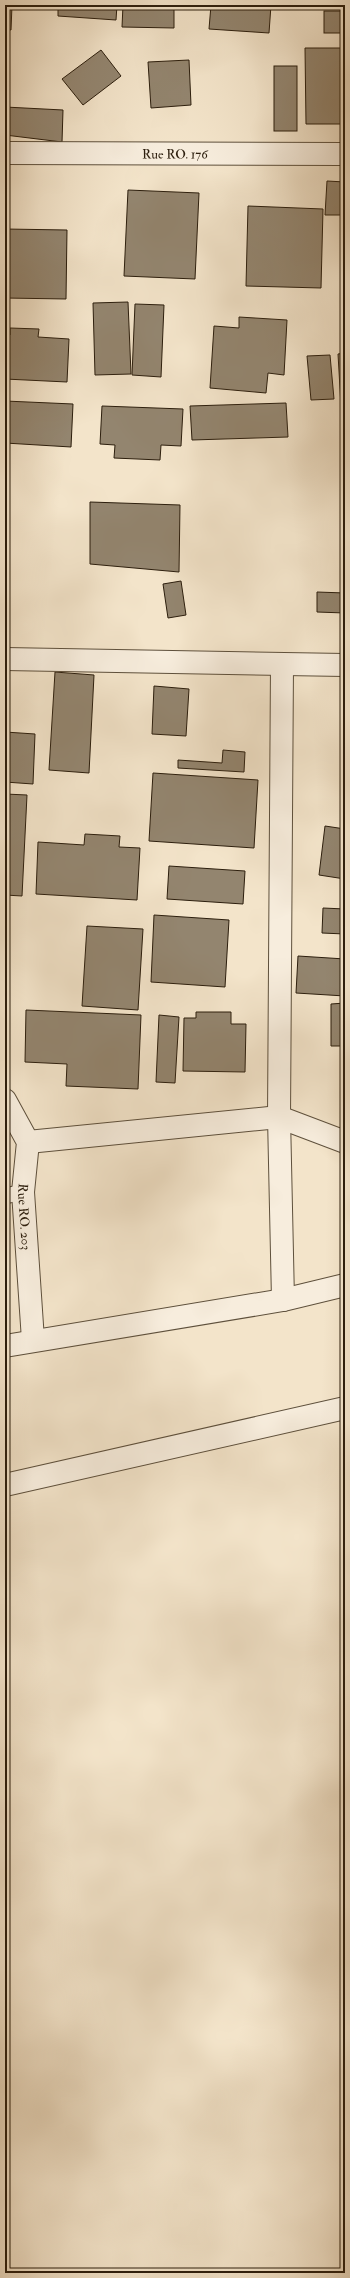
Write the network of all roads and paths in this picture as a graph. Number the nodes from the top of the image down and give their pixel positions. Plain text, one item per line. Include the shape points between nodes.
1 (5, 153) edge
2 (345, 154) edge
3 (5, 659) edge
4 (282, 665) junction
5 (345, 666) edge
6 (5, 1100) edge
7 (279, 1117) junction
8 (28, 1142) junction
9 (345, 1142) edge
10 (14, 1194) edge
11 (345, 1285) edge
12 (283, 1300) junction
13 (33, 1340) junction
14 (5, 1346) edge
15 (345, 1408) edge
16 (5, 1485) edge

1 - 2 street, Rue RO. 176
3 - 4 street
4 - 5 street
4 - 7 street
6 - 8 street
7 - 8 street
7 - 9 street
7 - 12 street
8 - 10 street, Rue RO. 203
10 - 13 street, Rue RO. 203
11 - 12 street
12 - 13 street
13 - 14 street
15 - 16 street

